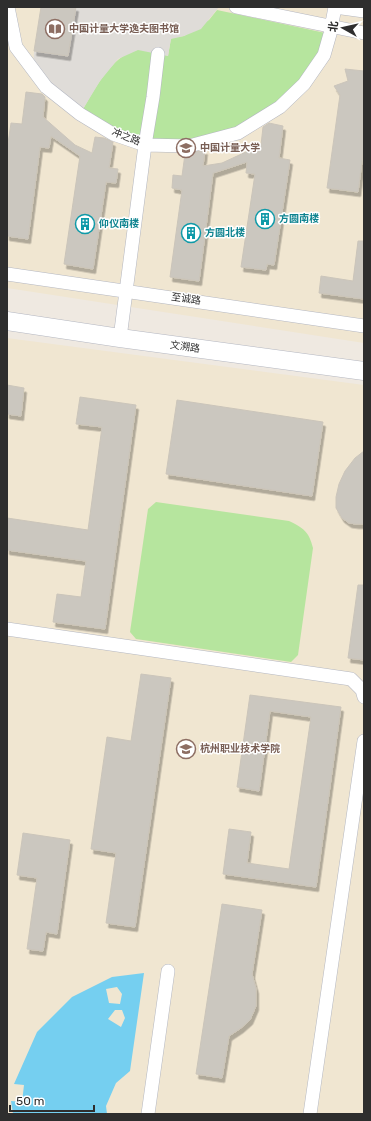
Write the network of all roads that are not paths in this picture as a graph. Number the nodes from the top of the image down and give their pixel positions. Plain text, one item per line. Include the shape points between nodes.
1 (8, 7) edge
2 (236, 7) edge
3 (335, 7) edge
4 (364, 11) edge
5 (332, 26) junction
6 (364, 33) edge
7 (158, 54) dead end
8 (145, 145) junction
9 (7, 274) edge
10 (126, 290) junction
11 (7, 321) edge
12 (364, 326) edge
13 (120, 338) junction
14 (364, 371) edge
15 (7, 629) edge
16 (364, 697) edge
17 (364, 741) edge
18 (168, 971) dead end
19 (148, 1114) edge
20 (310, 1114) edge

1 - 8 street, 冲之路 via 16,47 46,87 80,114 113,134
2 - 5 street
3 - 4 street
3 - 5 street, 冲之路
5 - 6 street
5 - 8 street, 冲之路 via 324,55 304,84 280,107 238,133 189,146
7 - 8 street
8 - 10 street
9 - 10 street, 至诚路
10 - 12 street, 至诚路
10 - 13 street
11 - 13 street, 文溯路
13 - 14 street, 文溯路
15 - 16 street via 351,679 362,690
17 - 20 street
18 - 19 street

